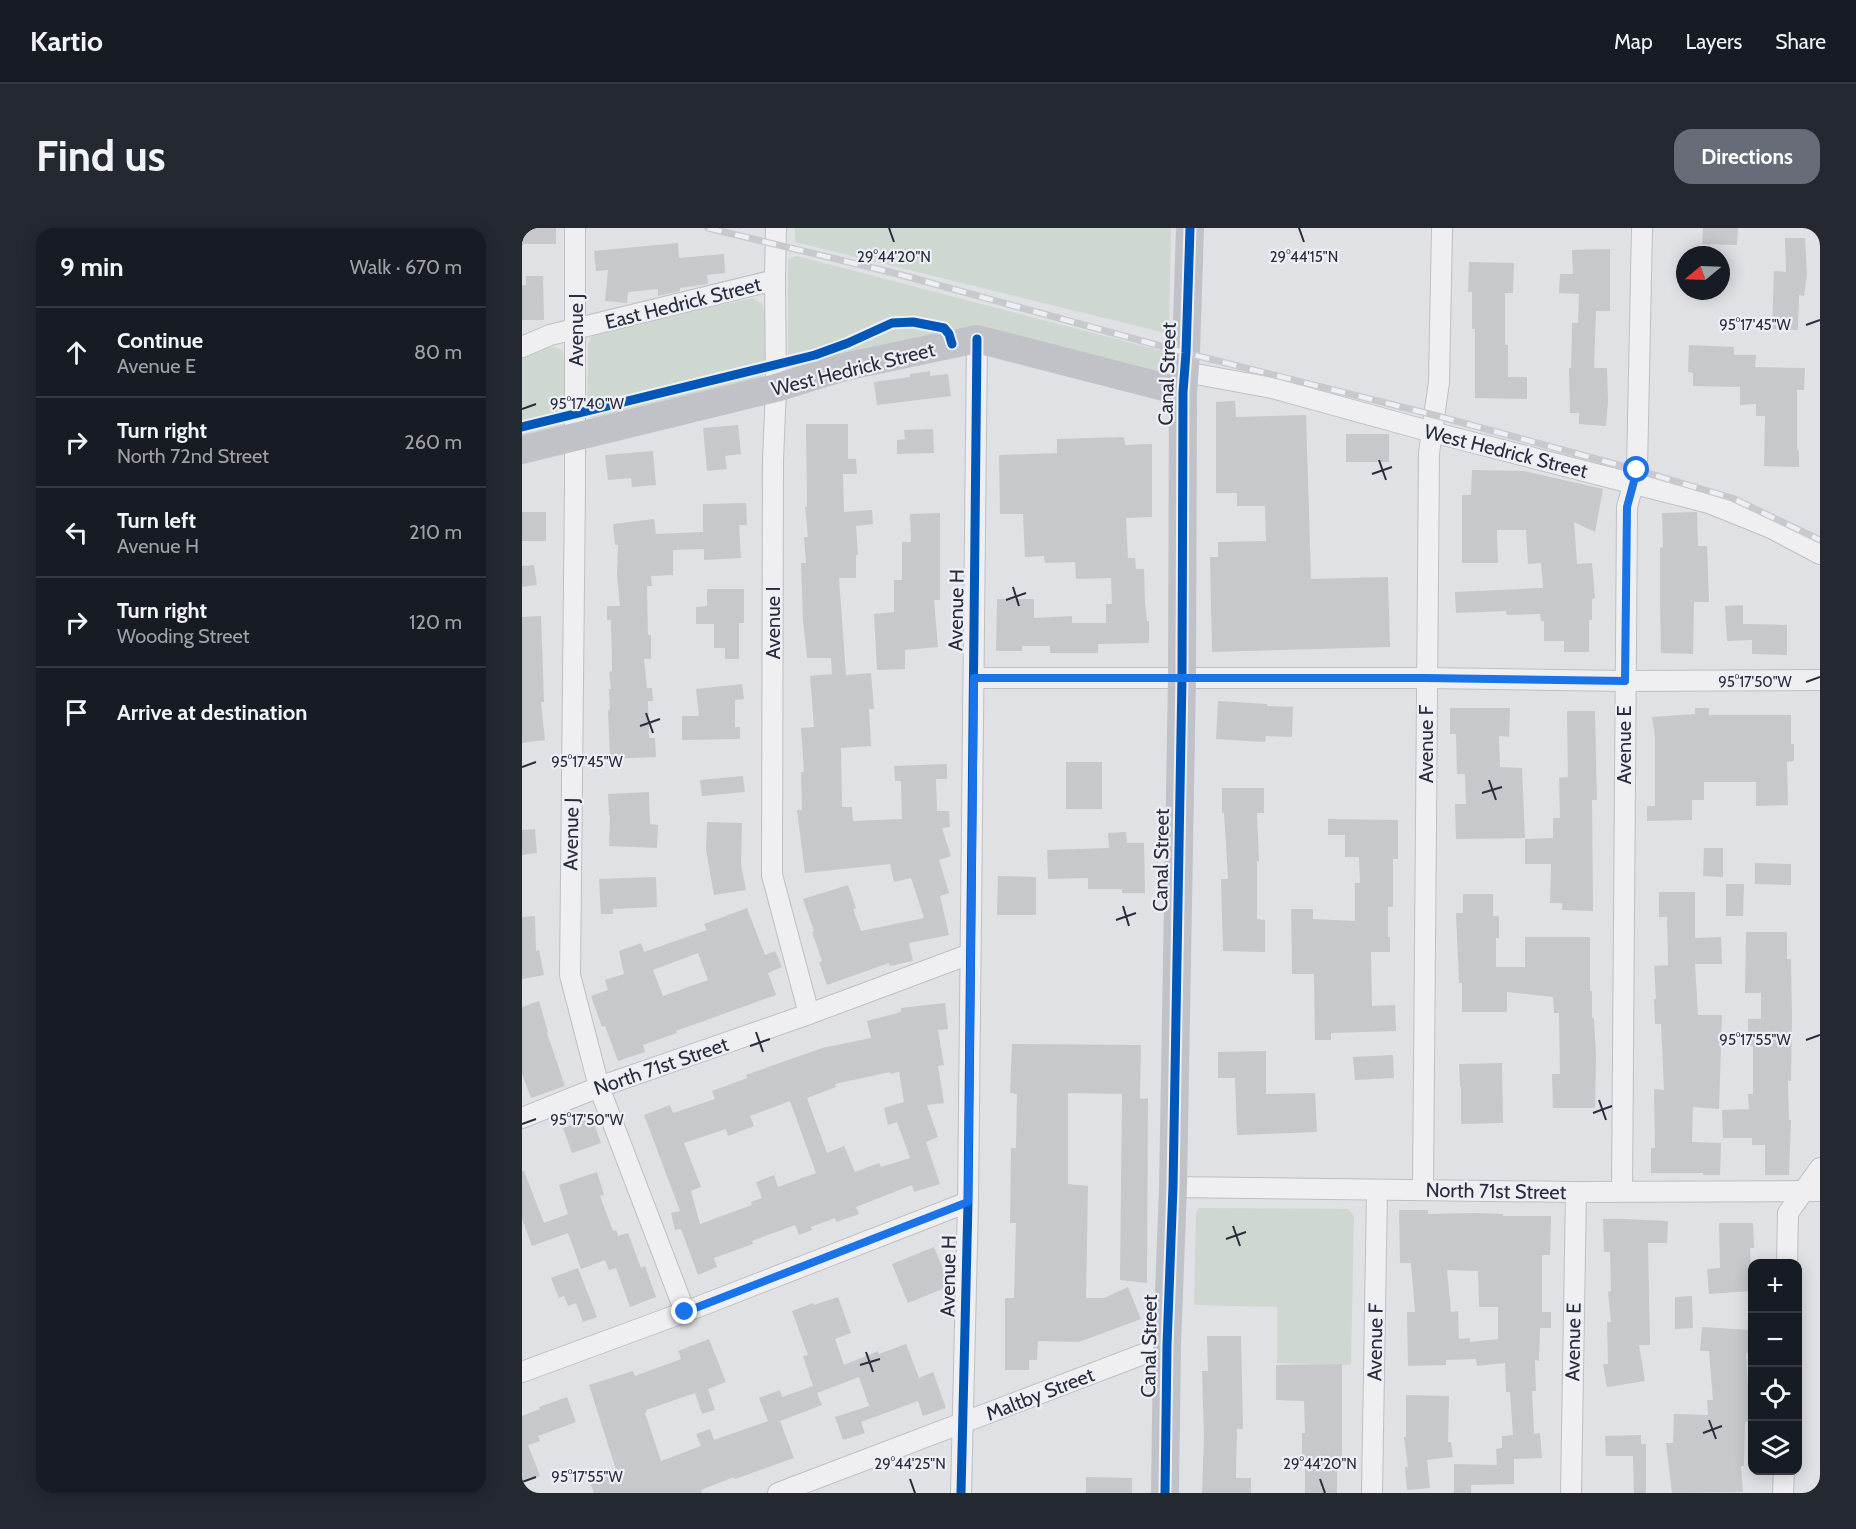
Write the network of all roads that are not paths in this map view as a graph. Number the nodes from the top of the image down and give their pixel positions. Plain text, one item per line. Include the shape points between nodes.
1 (575, 228) edge
2 (776, 228) edge
3 (1190, 228) edge
4 (1442, 228) edge
5 (1642, 228) edge
6 (775, 280) junction
7 (576, 329) junction
8 (977, 339) junction
9 (522, 347) edge
10 (1184, 382) junction
11 (776, 388) junction
12 (1432, 432) junction
13 (574, 438) junction
14 (522, 450) edge
15 (1634, 483) junction
16 (1820, 554) edge
17 (1182, 677) junction
18 (974, 678) junction
19 (1426, 678) junction
20 (1820, 680) edge
21 (1625, 681) junction
22 (970, 954) junction
23 (809, 1014) junction
24 (599, 1087) junction
25 (522, 1118) edge
26 (1820, 1168) edge
27 (1173, 1187) junction
28 (1423, 1190) junction
29 (1377, 1191) junction
30 (1622, 1191) junction
31 (1812, 1191) edge
32 (1576, 1192) junction
33 (968, 1202) junction
34 (1787, 1259) edge
35 (685, 1312) junction
36 (1167, 1345) junction
37 (522, 1372) edge
38 (963, 1422) junction
39 (1784, 1475) edge
40 (778, 1493) edge
41 (961, 1493) edge
42 (1165, 1493) edge
43 (1372, 1493) edge
44 (1571, 1493) edge
45 (1783, 1493) edge

1 - 7 street, Avenue J
2 - 6 street, Avenue I
3 - 10 street, Canal Street
4 - 12 street, Avenue F via 1439,382
5 - 15 street, Avenue E
6 - 7 street, East Hedrick Street
6 - 11 street, Avenue I
7 - 9 street, East Hedrick Street
7 - 13 street, Avenue J
8 - 10 street, West Hedrick Street
8 - 11 street, West Hedrick Street via 844,367
8 - 18 street, Avenue H
10 - 12 street, West Hedrick Street via 1272,388
10 - 17 street, Canal Street
11 - 13 street, West Hedrick Street
11 - 23 street, Avenue I via 772,875
12 - 15 street, West Hedrick Street
12 - 19 street, Avenue F
13 - 14 street, West Hedrick Street
13 - 24 street, Avenue J via 570,975
15 - 16 street, West Hedrick Street via 1709,503 1771,528
15 - 21 street, Avenue E via 1627,507
17 - 18 street
17 - 19 street
17 - 27 street, Canal Street
18 - 22 street, Avenue H
19 - 21 street
19 - 28 street, Avenue F
20 - 21 street
21 - 30 street, Avenue E
22 - 23 street, North 71st Street
22 - 33 street, Avenue H
23 - 24 street, North 71st Street
24 - 25 street, North 71st Street
24 - 35 street, Avenue J
26 - 31 street
27 - 29 street, North 71st Street
27 - 36 street, Canal Street
28 - 29 street, North 71st Street
28 - 32 street, North 71st Street
29 - 43 street, Avenue F
30 - 31 street, North 71st Street
30 - 32 street, North 71st Street
31 - 34 street via 1788,1213
32 - 44 street, Avenue E
33 - 35 street
33 - 38 street, Avenue H
35 - 37 street
36 - 38 street, Maltby Street
36 - 42 street, Canal Street
38 - 40 street, Maltby Street
38 - 41 street, Avenue H
39 - 45 street

